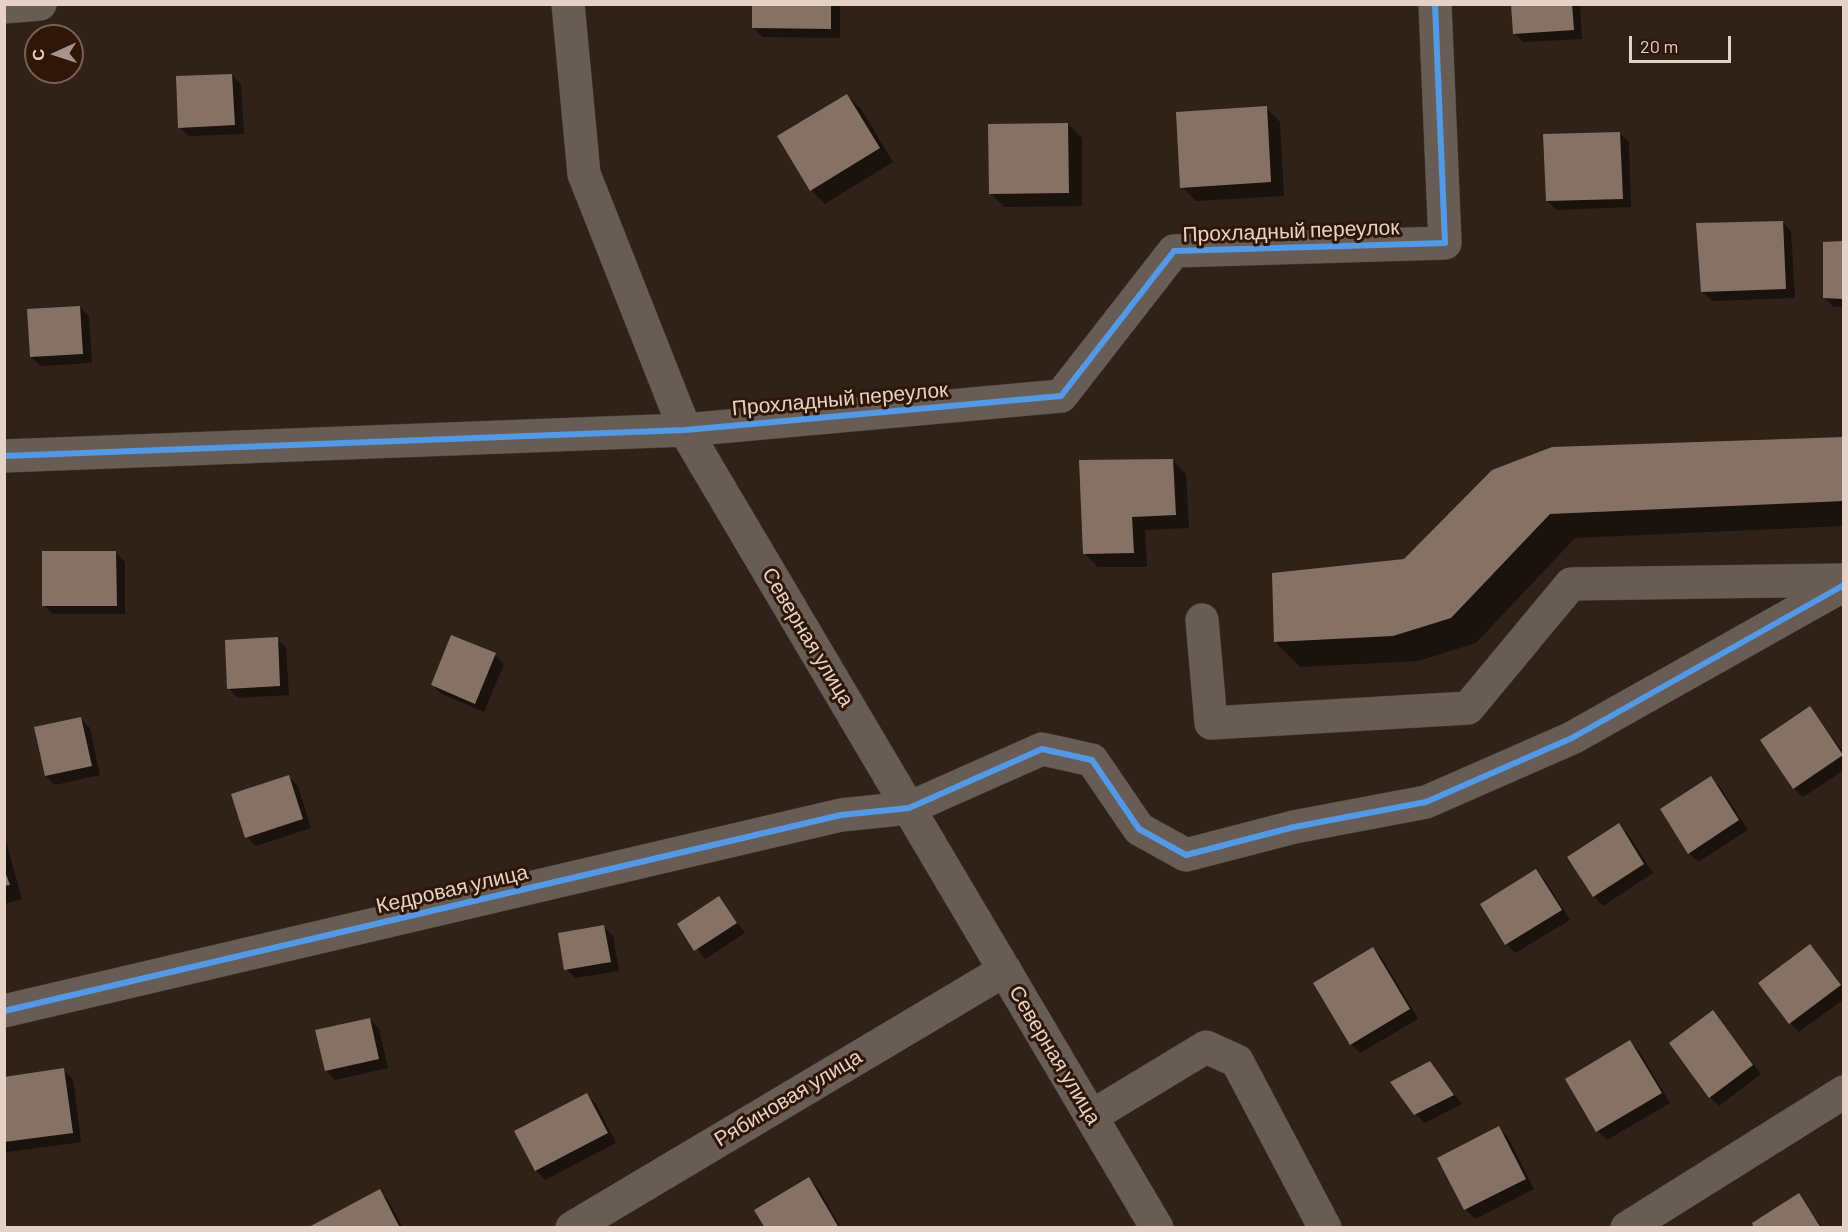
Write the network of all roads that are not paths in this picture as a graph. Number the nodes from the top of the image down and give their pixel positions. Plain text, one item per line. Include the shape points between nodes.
1 (40, 4) edge
2 (568, 4) edge
3 (1435, 4) edge
4 (4, 7) edge
5 (685, 430) junction
6 (4, 456) edge
7 (1844, 580) edge
8 (1844, 585) edge
9 (1202, 620) dead end
10 (909, 808) junction
11 (1005, 970) junction
12 (4, 1011) edge
13 (1840, 1100) edge
14 (1092, 1116) junction
15 (572, 1227) edge
16 (1157, 1227) edge
17 (1325, 1227) edge
18 (1627, 1227) edge

1 - 4 street
2 - 5 street, Северная улица via 584,174
3 - 5 street, Прохладный переулок via 1444,243 1174,250 1061,396
5 - 6 street
5 - 10 street, Северная улица
7 - 9 street via 1571,584 1468,708 1211,723
8 - 10 street, Кедровая улица via 1572,738 1426,802 1294,826 1186,855 1139,829 1092,760 1042,749
10 - 11 street, Северная улица
10 - 12 street, Кедровая улица via 841,816
11 - 14 street, Северная улица
11 - 15 street, Рябиновая улица
13 - 18 street
14 - 16 street, Северная улица
14 - 17 street via 1206,1047 1238,1061

